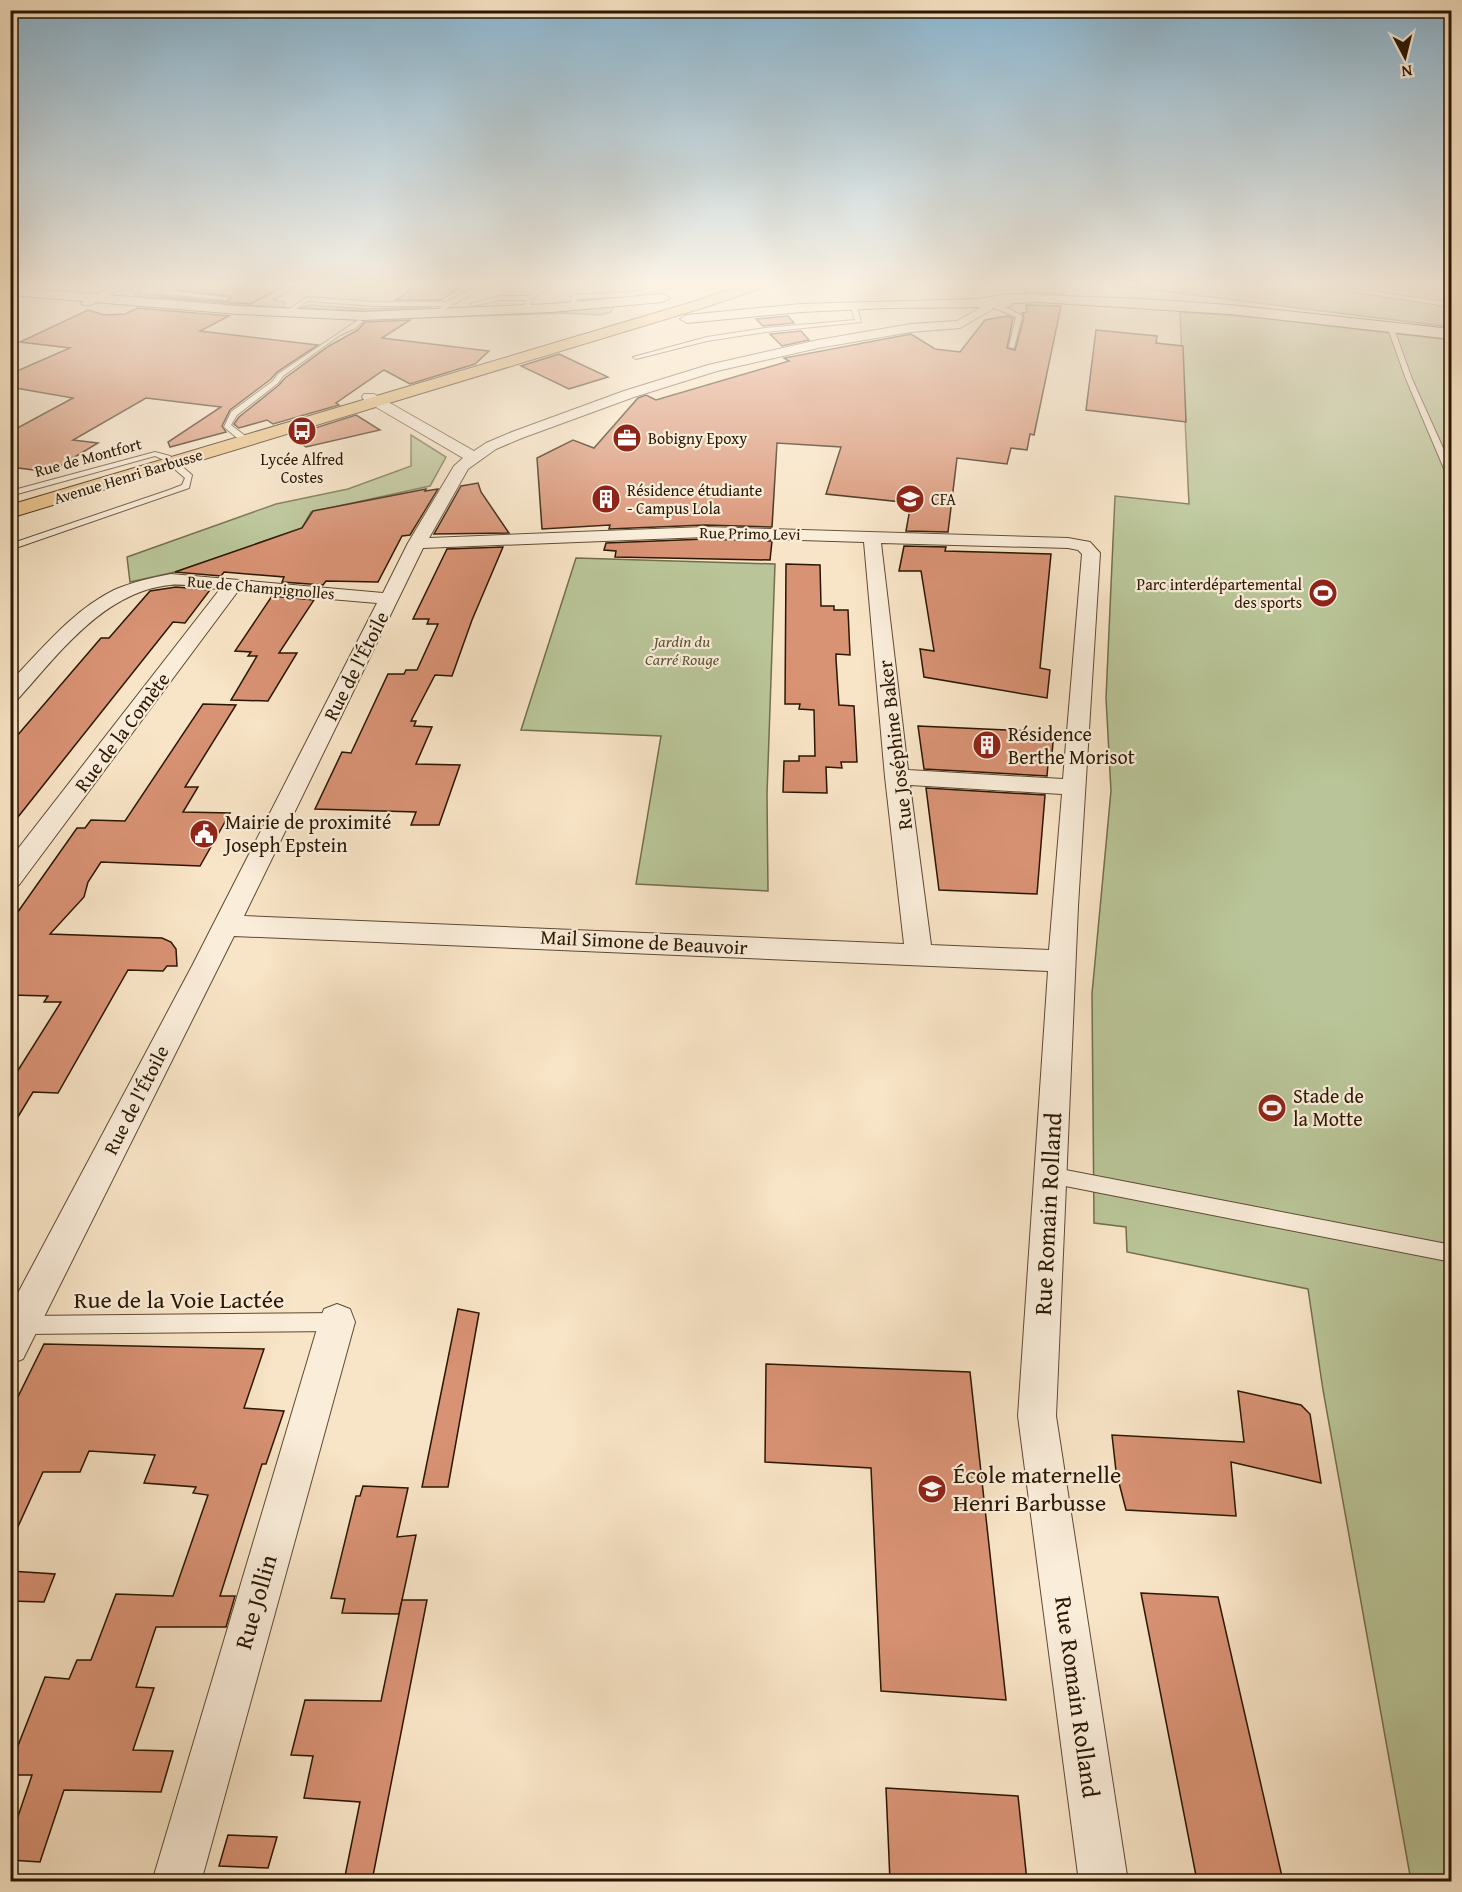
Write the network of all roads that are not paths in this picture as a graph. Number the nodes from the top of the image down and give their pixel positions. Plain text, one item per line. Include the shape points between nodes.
1 (287, 370) edge
2 (468, 370) edge
3 (474, 370) edge
4 (706, 370) edge
5 (1406, 370) edge
6 (373, 399) junction
7 (245, 440) junction
8 (473, 457) junction
9 (172, 462) junction
10 (1452, 478) edge
11 (10, 494) edge
12 (10, 512) edge
13 (872, 536) junction
14 (417, 543) junction
15 (1084, 546) joint
16 (10, 547) edge
17 (233, 585) junction
18 (390, 598) junction
19 (10, 695) edge
20 (897, 777) junction
21 (1075, 787) junction
22 (10, 878) edge
23 (225, 925) junction
24 (919, 955) junction
25 (1062, 961) junction
26 (1050, 1175) junction
27 (1452, 1254) edge
28 (337, 1322) joint
29 (16, 1336) edge
30 (176, 1881) edge
31 (1104, 1881) edge

1 - 7 lane via 226,425
2 - 6 main road, Avenue Henri Barbusse
3 - 6 main road, Avenue Henri Barbusse
4 - 8 street, Rue de l'Étoile via 618,398 491,446
5 - 10 lane
6 - 7 main road, Avenue Henri Barbusse
6 - 8 street
7 - 9 main road, Avenue Henri Barbusse
8 - 14 street, Rue de l'Étoile via 462,465
9 - 11 lane, Rue de Montfort via 159,454 152,455
9 - 12 main road, Avenue Henri Barbusse
9 - 16 lane via 189,477 186,486
13 - 14 street, Rue Primo Levi via 651,532
13 - 15 street, Rue Primo Levi
13 - 20 street, Rue Joséphine Baker
14 - 18 street, Rue de l'Étoile
15 - 21 street, Rue Romain Rolland via 1091,553
17 - 18 street, Rue de Champignolles
17 - 19 street, Rue de Champignolles via 171,579 133,587 84,616
17 - 22 street, Rue de la Comète
18 - 23 street, Rue de l'Étoile
20 - 21 street
20 - 24 street, Rue Joséphine Baker
21 - 25 street, Rue Romain Rolland
23 - 24 street, Mail Simone de Beauvoir
23 - 29 street, Rue de l'Étoile
24 - 25 street, Mail Simone de Beauvoir
25 - 26 street, Rue Romain Rolland
26 - 27 lane
26 - 31 street, Rue Romain Rolland via 1037,1416
28 - 29 lane, Rue de la Voie Lactée
28 - 30 street, Rue Jollin

